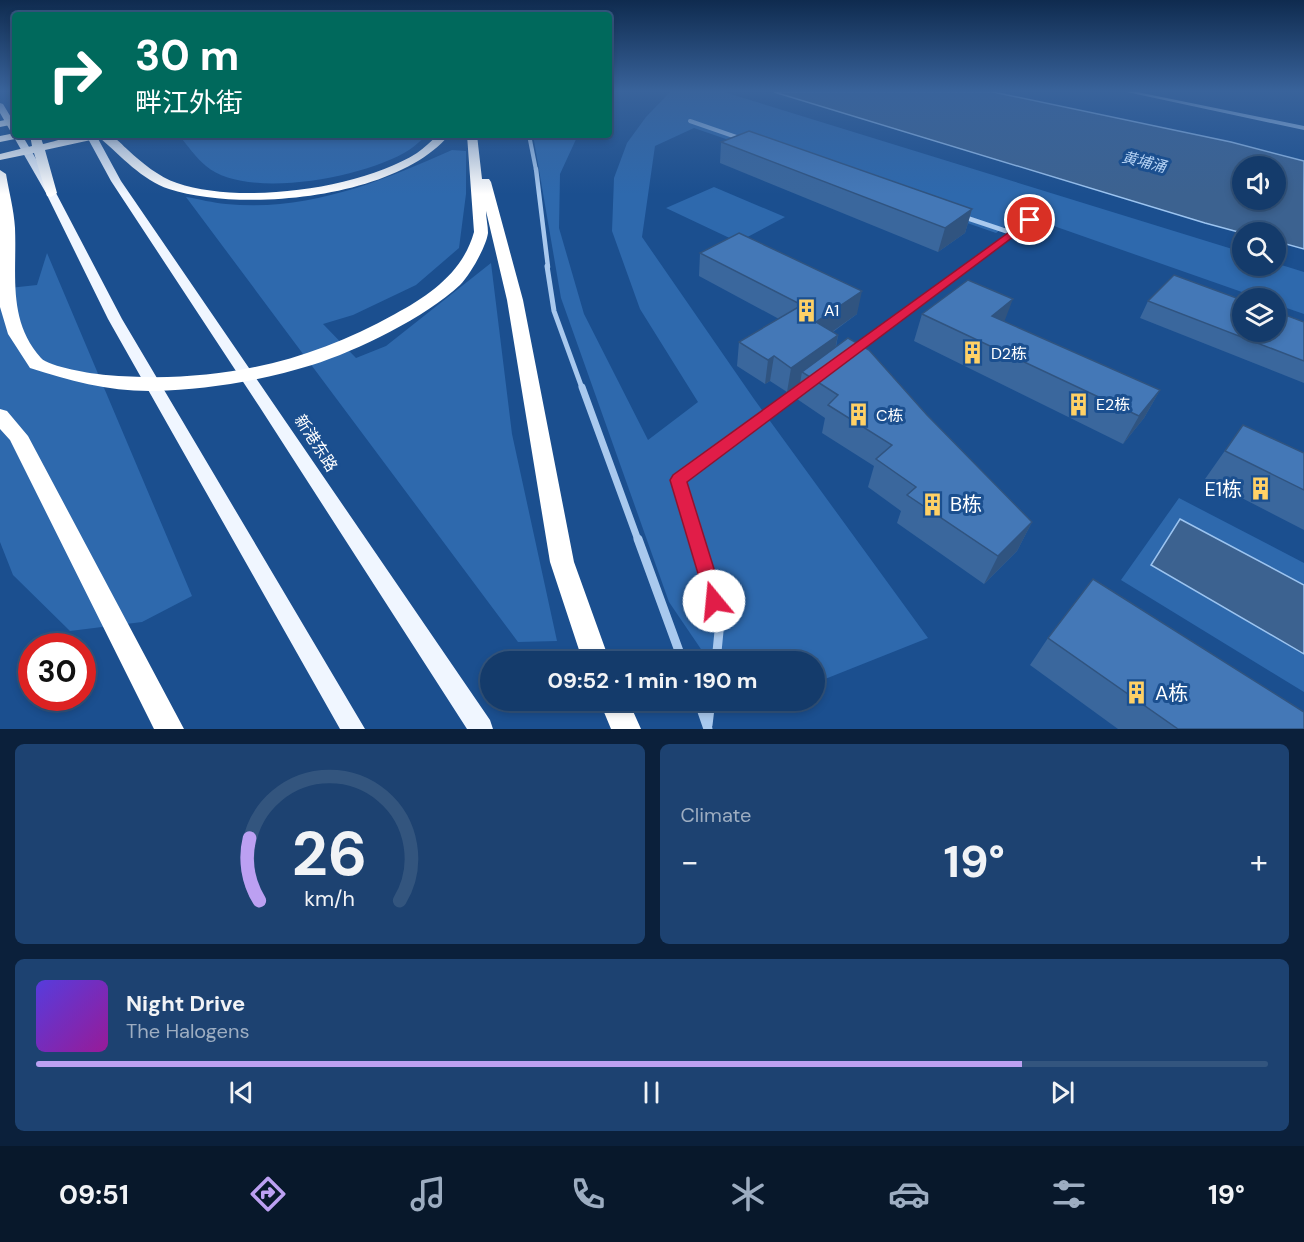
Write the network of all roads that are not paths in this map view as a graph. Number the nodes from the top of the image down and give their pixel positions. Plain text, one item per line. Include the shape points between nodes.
1 (705, 126) edge
2 (20, 138) edge
3 (36, 138) edge
4 (85, 138) edge
5 (93, 138) edge
6 (107, 138) edge
7 (441, 138) edge
8 (472, 138) edge
9 (473, 138) edge
10 (530, 138) edge
11 (746, 140) edge
12 (0, 157) edge
13 (0, 174) edge
14 (51, 193) junction
15 (956, 214) edge
16 (1030, 220) dead end
17 (1012, 233) junction
18 (847, 357) edge
19 (809, 385) edge
20 (0, 416) edge
21 (593, 651) edge
22 (679, 651) edge
23 (717, 651) edge
24 (618, 711) edge
25 (702, 711) edge
26 (710, 711) edge
27 (169, 729) edge
28 (353, 729) edge
29 (481, 729) edge
30 (626, 729) edge
31 (708, 729) edge

1 - 11 street
2 - 14 main road
3 - 14 highway
4 - 12 highway
5 - 29 main road, 新港东路 via 116,181
6 - 7 highway via 170,185 220,196 259,197 329,188 387,172 425,153
8 - 13 highway via 481,232 477,246 455,281 372,334 307,361 229,378 154,385 84,379 36,364 17,334 7,304 8,226
9 - 21 highway via 515,300 562,562
10 - 22 street via 554,311
14 - 28 main road via 116,319
15 - 17 street
16 - 17 street
17 - 18 street
19 - 23 street via 678,480 720,621
20 - 27 highway via 18,436
24 - 30 highway
25 - 31 street
26 - 31 street

